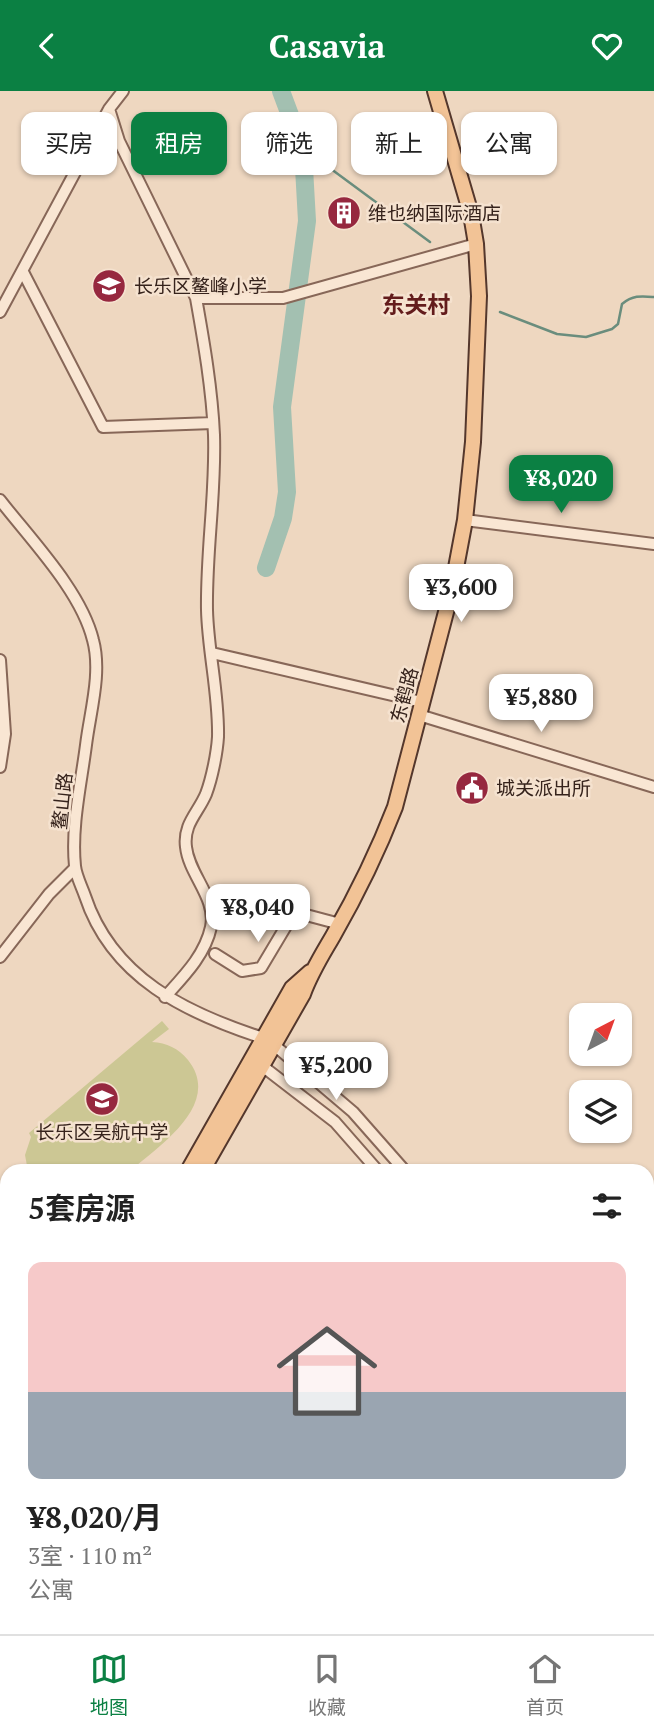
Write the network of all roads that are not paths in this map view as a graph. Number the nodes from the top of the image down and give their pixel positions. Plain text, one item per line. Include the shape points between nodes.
1 (123, 91) edge
2 (435, 91) edge
3 (109, 109) junction
4 (476, 244) junction
5 (23, 272) junction
6 (196, 298) junction
7 (0, 312) edge
8 (213, 423) junction
9 (0, 500) edge
10 (465, 520) junction
11 (654, 544) edge
12 (212, 653) junction
13 (0, 660) edge
14 (420, 708) junction
15 (0, 767) edge
16 (653, 785) edge
17 (75, 868) junction
18 (261, 903) dead end
19 (295, 911) junction
20 (340, 924) junction
21 (215, 954) dead end
22 (0, 957) edge
23 (165, 997) junction
24 (268, 1041) junction
25 (261, 1065) junction
26 (192, 1164) edge
27 (206, 1164) edge
28 (372, 1164) edge
29 (399, 1164) edge

1 - 3 street
2 - 4 main road, 东鹤路
3 - 5 street
3 - 6 street via 119,141
4 - 6 street via 283,298
4 - 10 main road, 东鹤路 via 478,343
5 - 7 street
5 - 8 street via 103,427
6 - 8 street
8 - 12 street via 207,543
9 - 17 street, 鳌山路 via 82,610 94,642 97,672 75,834
10 - 11 street
10 - 14 main road, 东鹤路
12 - 14 street
12 - 23 street via 218,739 206,793 188,824 186,847 210,902 212,924 204,949
13 - 15 street via 5,734
14 - 16 street
14 - 20 main road, 东鹤路 via 395,807
17 - 22 street
17 - 23 street, 鳌山路 via 102,935 120,960
18 - 19 street
19 - 20 street
19 - 21 street via 261,968 242,971
20 - 24 main road, 东鹤路 via 311,971 303,994
23 - 24 street, 鳌山路
24 - 25 main road, 东鹤路
24 - 26 main road, 东鹤路
24 - 29 street, 鳌山路 via 353,1112
25 - 27 main road, 东鹤路
25 - 28 street via 335,1122

